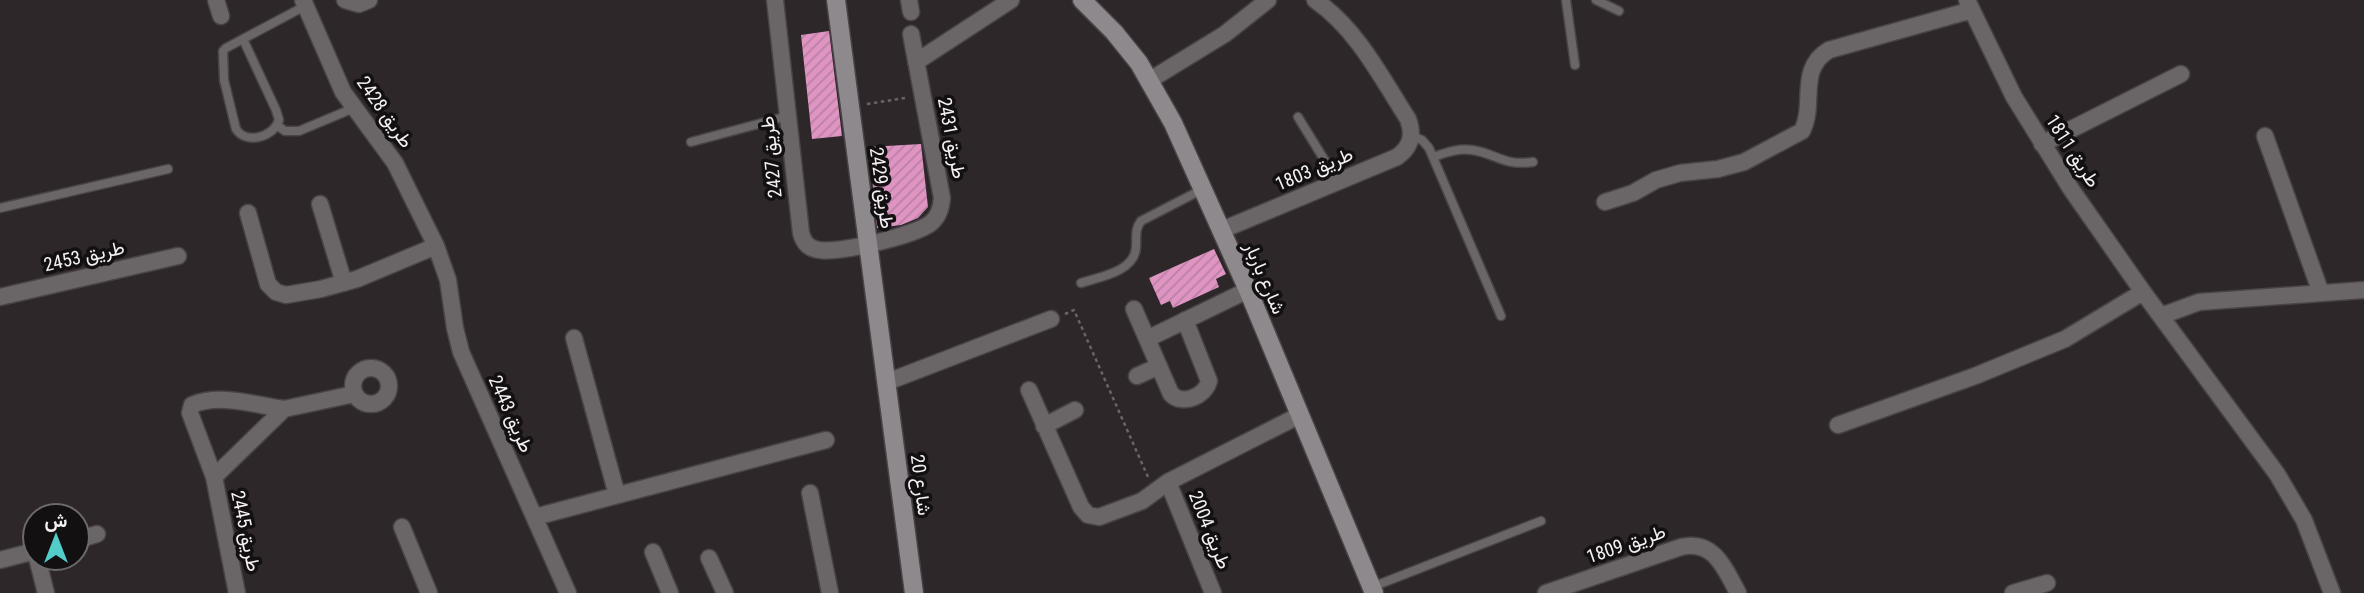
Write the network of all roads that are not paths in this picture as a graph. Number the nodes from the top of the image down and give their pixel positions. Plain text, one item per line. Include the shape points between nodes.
1 (345, 0) edge
2 (369, 0) edge
3 (775, 0) edge
4 (836, 0) edge
5 (1011, 0) edge
6 (1082, 0) edge
7 (1268, 0) edge
8 (1315, 0) edge
9 (1566, 0) edge
10 (1596, 0) edge
11 (308, 2) edge
12 (1970, 5) edge
13 (1619, 11) dead end
14 (911, 34) dead end
15 (243, 39) junction
16 (916, 62) junction
17 (1575, 65) dead end
18 (2181, 74) dead end
19 (1150, 80) junction
20 (354, 108) junction
21 (788, 116) junction
22 (1298, 117) dead end
23 (278, 126) junction
24 (1412, 136) junction
25 (2265, 136) dead end
26 (691, 142) dead end
27 (2042, 144) junction
28 (1433, 157) junction
29 (1533, 162) dead end
30 (168, 169) dead end
31 (1338, 182) junction
32 (1203, 189) junction
33 (1605, 202) dead end
34 (320, 204) dead end
35 (0, 208) edge
36 (248, 213) dead end
37 (1222, 230) junction
38 (869, 245) junction
39 (436, 246) junction
40 (178, 256) dead end
41 (344, 283) junction
42 (1080, 283) dead end
43 (1248, 290) junction
44 (2364, 290) edge
45 (2143, 292) junction
46 (2321, 293) junction
47 (0, 297) edge
48 (1134, 309) dead end
49 (1500, 316) dead end
50 (2161, 316) junction
51 (1051, 319) road end
52 (1185, 320) junction
53 (574, 338) dead end
54 (1147, 339) junction
55 (1159, 366) junction
56 (1138, 376) dead end
57 (887, 382) junction
58 (1029, 390) dead end
59 (354, 394) dead end
60 (284, 409) junction
61 (1075, 410) dead end
62 (1300, 415) junction
63 (1839, 425) dead end
64 (1044, 426) junction
65 (826, 440) dead end
66 (214, 477) junction
67 (1168, 482) junction
68 (810, 494) dead end
69 (617, 495) junction
70 (534, 517) junction
71 (1541, 521) dead end
72 (402, 527) dead end
73 (97, 534) dead end
74 (91, 536) edge
75 (653, 552) dead end
76 (21, 555) edge
77 (709, 558) dead end
78 (0, 561) edge
79 (41, 572) edge
80 (2047, 583) dead end
81 (1373, 590) edge
82 (1207, 591) edge
83 (46, 593) edge
84 (237, 593) edge
85 (429, 593) edge
86 (568, 593) edge
87 (670, 593) edge
88 (725, 593) edge
89 (830, 593) edge
90 (914, 593) edge
91 (1546, 593) edge
92 (1738, 593) edge
93 (2012, 593) edge
94 (2332, 593) edge

1 - 2 street via 359,4
3 - 21 street, طريق 2427
4 - 38 street, طريق 2429
5 - 16 street
6 - 19 street, شارع باربار
7 - 19 street via 1225,34
8 - 24 street via 1367,54 1408,119
9 - 17 lane
10 - 13 lane
11 - 15 lane
11 - 20 street, طريق 2428 via 343,92
12 - 27 street, طريق 1811
12 - 33 street via 1820,55 1810,73 1802,131 1744,162 1680,173
14 - 16 street, طريق 2431
15 - 23 lane via 276,110
15 - 23 lane via 222,55 236,129 246,139
16 - 38 street, طريق 2431 via 942,198 939,213 922,228
18 - 27 street
19 - 32 street, شارع باربار
20 - 23 lane via 294,132
20 - 39 street, طريق 2428 via 395,163
21 - 26 lane
21 - 38 street, طريق 2427 via 803,239 820,250
22 - 31 lane
24 - 28 lane via 1426,144
24 - 31 street, طريق 1803 via 1397,157
25 - 46 street
27 - 45 street, طريق 1811
28 - 29 lane via 1470,150 1510,163
28 - 49 lane
30 - 35 lane
31 - 37 street, طريق 1803
32 - 37 street, شارع باربار
32 - 42 lane via 1141,221 1135,253 1125,267
34 - 41 street
36 - 41 street via 266,279 276,292 292,295
37 - 43 street, شارع باربار
38 - 57 street, طريق 2429
39 - 41 street
39 - 70 street, طريق 2443 via 461,352
40 - 47 street, طريق 2453
43 - 52 street
43 - 62 street, شارع باربار
44 - 46 street
45 - 50 street, طريق 1811
45 - 63 street via 2065,340
46 - 50 street via 2199,302
48 - 54 street
50 - 94 street, طريق 1811 via 2277,474 2304,520
51 - 57 street
52 - 54 street
52 - 55 street via 1209,385 1180,400 1171,394
53 - 69 street
54 - 55 street
55 - 56 street
57 - 90 street, شارع 20
58 - 64 street
59 - 60 street
60 - 66 street, طريق 2445
60 - 66 street, طريق 2445 via 226,400 192,405 190,413
61 - 64 street
62 - 67 street
62 - 81 street, شارع باربار
64 - 67 street via 1088,515 1104,516 1155,493
65 - 69 street
66 - 84 street, طريق 2445
67 - 82 street, طريق 2004
68 - 89 street
69 - 70 street
70 - 86 street, طريق 2443
71 - 81 lane
72 - 85 street
73 - 74 street
75 - 87 street
76 - 78 street
77 - 88 street
79 - 83 street
80 - 93 street
91 - 92 street, طريق 1809 via 1694,545 1718,557

